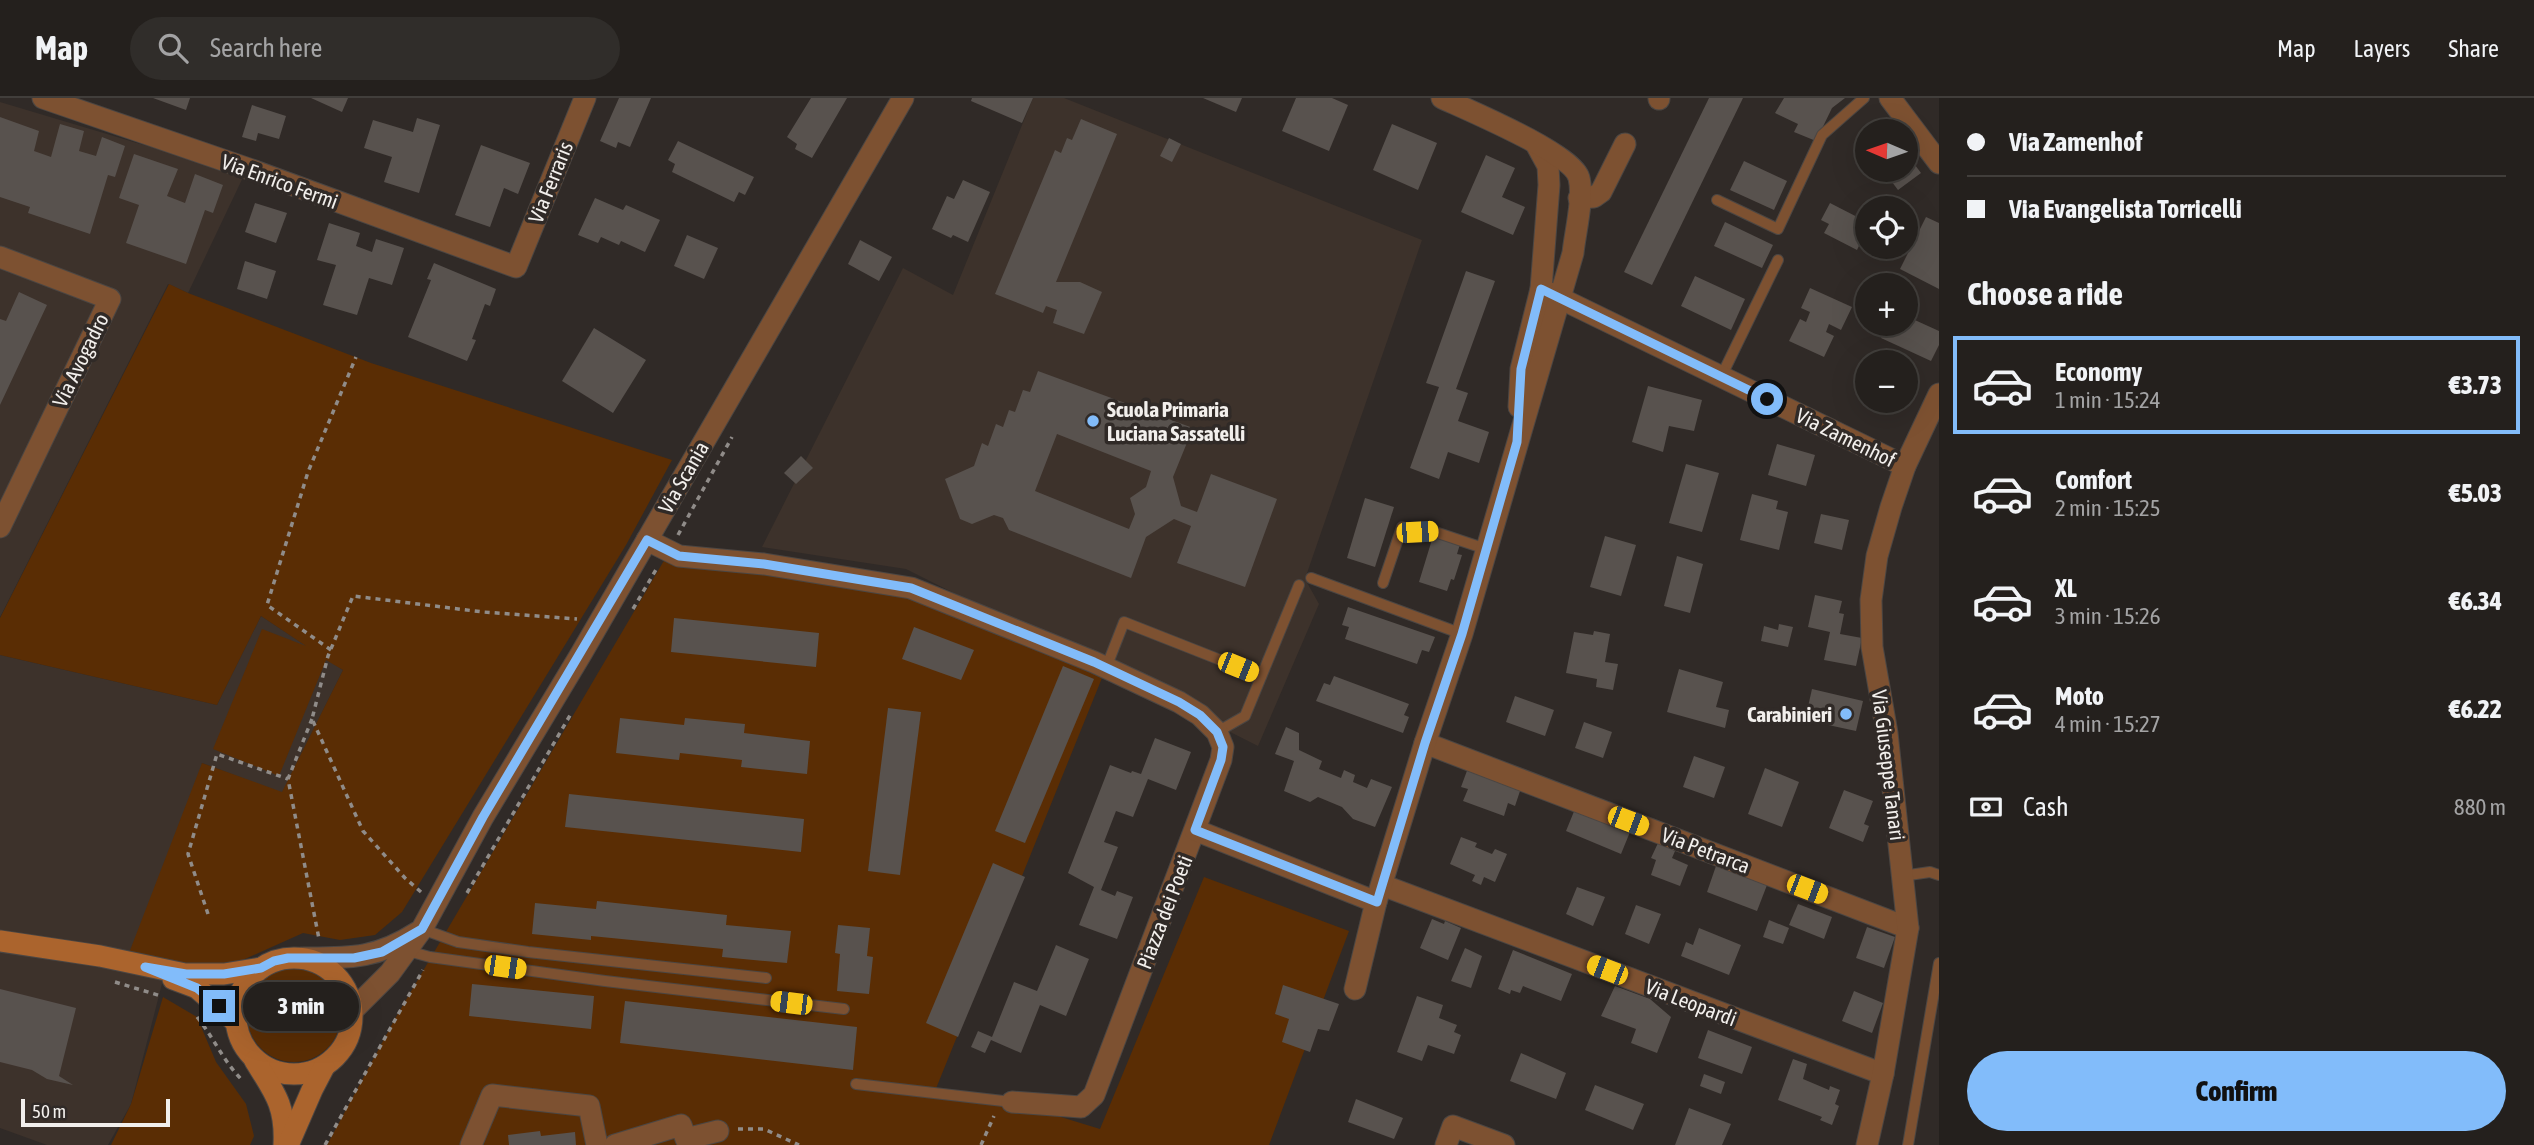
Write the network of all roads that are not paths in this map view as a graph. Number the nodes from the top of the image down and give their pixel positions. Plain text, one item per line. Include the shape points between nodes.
1 (43, 98) edge
2 (585, 98) edge
3 (903, 98) edge
4 (1442, 98) edge
5 (1864, 98) edge
6 (1890, 98) edge
7 (1534, 142) junction
8 (1625, 144) dead end
9 (1939, 163) edge
10 (1579, 198) junction
11 (1717, 200) dead end
12 (0, 257) edge
13 (1778, 260) dead end
14 (516, 267) joint
15 (1550, 294) junction
16 (1721, 377) junction
17 (1939, 394) edge
18 (1906, 466) junction
19 (0, 527) edge
20 (647, 540) junction
21 (1486, 549) junction
22 (1311, 578) dead end
23 (1383, 583) dead end
24 (1300, 585) dead end
25 (1462, 634) junction
26 (1106, 668) junction
27 (1261, 676) junction
28 (1217, 732) junction
29 (1425, 743) junction
30 (1195, 830) junction
31 (1939, 875) edge
32 (1902, 876) junction
33 (1379, 894) junction
34 (1908, 928) junction
35 (422, 929) junction
36 (0, 941) edge
37 (400, 949) junction
38 (313, 958) junction
39 (1939, 963) edge
40 (145, 967) junction
41 (261, 968) junction
42 (766, 978) dead end
43 (1354, 989) dead end
44 (844, 1009) dead end
45 (353, 1010) junction
46 (236, 1022) junction
47 (254, 1059) junction
48 (324, 1067) junction
49 (1883, 1074) junction
50 (856, 1084) dead end
51 (1007, 1102) joint
52 (718, 1131) road end
53 (286, 1145) edge
54 (471, 1145) edge
55 (597, 1145) edge
56 (615, 1145) edge
57 (1446, 1145) edge
58 (1504, 1145) edge
59 (1867, 1145) edge
60 (1908, 1145) edge

1 - 14 street, Via Enrico Fermi
2 - 14 street, Via Ferraris
3 - 20 street, Via Scania
4 - 7 street
5 - 11 lane via 1822,135 1778,229
6 - 9 street
7 - 10 street via 1574,168
7 - 15 street via 1548,166
8 - 10 street via 1601,192
10 - 15 street via 1573,253
12 - 19 street, Via Avogadro via 110,299
13 - 16 lane
15 - 16 street, Via Zamenhof
15 - 21 street via 1517,442
16 - 18 street, Via Zamenhof
17 - 18 street, Via Giuseppe Tanari
18 - 32 street, Via Giuseppe Tanari via 1877,556 1871,600 1872,647 1887,733
20 - 26 street via 679,556 764,564 911,588
20 - 35 street, Via Scania
21 - 23 lane via 1433,531 1402,527
21 - 25 street
22 - 25 lane
24 - 27 lane
25 - 29 street
26 - 27 lane via 1124,622
26 - 28 street via 1179,702
27 - 28 lane via 1245,716
28 - 30 street via 1223,747 1221,760
29 - 33 street
29 - 34 street, Via Petrarca
30 - 33 street, Piazza dei Poeti
30 - 51 street, Piazza dei Poeti via 1094,1095 1081,1107
31 - 32 lane
32 - 34 street, Via Giuseppe Tanari
33 - 43 street
33 - 49 street, Via Leopardi
34 - 49 street, Via Giuseppe Tanari
35 - 37 street, Via Scania
35 - 42 lane via 458,942 528,952
36 - 40 main road
37 - 38 street, Via Scania via 354,958
37 - 44 lane via 605,981
37 - 45 street, Via Scania via 390,973
38 - 41 main road, Via Scania via 288,958
38 - 45 main road via 337,976
39 - 60 lane
40 - 41 main road, Via Scania via 186,974
40 - 46 main road via 197,988
41 - 46 main road via 241,992
45 - 48 main road via 347,1043
46 - 47 main road via 245,1049
47 - 48 main road via 269,1070 288,1075
47 - 53 main road via 285,1119
48 - 53 main road
49 - 59 street, Via Giuseppe Tanari
50 - 51 lane
52 - 56 street via 686,1139 681,1125
54 - 55 street via 492,1095 589,1106
57 - 58 street via 1453,1126

